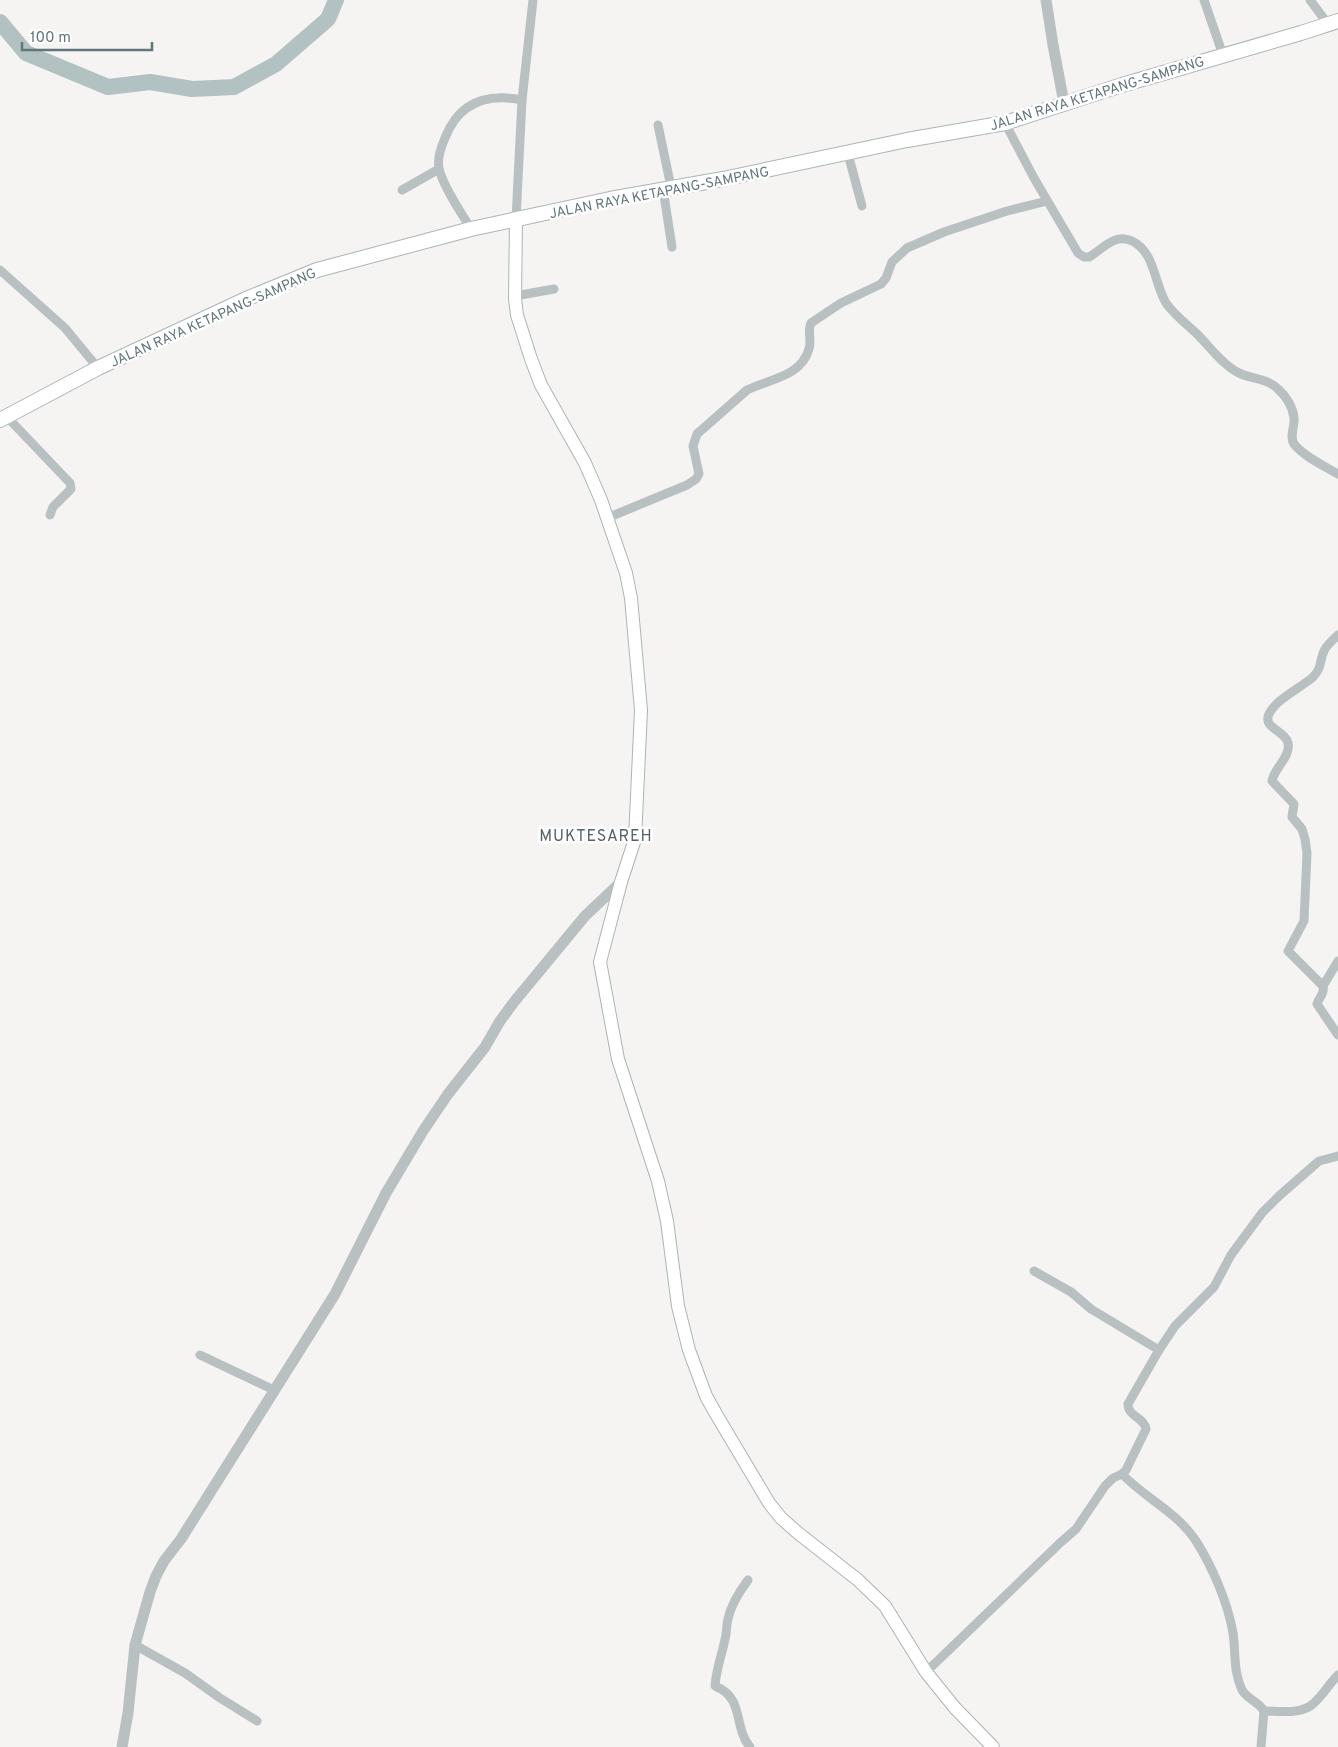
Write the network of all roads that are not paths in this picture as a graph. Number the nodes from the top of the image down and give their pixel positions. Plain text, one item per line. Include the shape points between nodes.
1 (533, 0) edge
2 (1046, 0) edge
3 (1204, 0) edge
4 (1310, 0) edge
5 (1333, 22) edge
6 (1223, 56) junction
7 (522, 100) junction
8 (1064, 103) junction
9 (1005, 123) junction
10 (658, 125) dead end
11 (848, 154) junction
12 (439, 169) junction
13 (667, 188) junction
14 (402, 190) dead end
15 (1047, 201) junction
16 (862, 206) dead end
17 (516, 219) junction
18 (471, 229) junction
19 (672, 247) dead end
20 (0, 270) edge
21 (554, 289) dead end
22 (515, 296) junction
23 (98, 368) junction
24 (4, 419) edge
25 (1338, 474) edge
26 (50, 515) dead end
27 (607, 518) junction
28 (1338, 635) edge
29 (621, 882) junction
30 (1338, 962) edge
31 (1323, 986) junction
32 (1338, 1035) edge
33 (1338, 1156) edge
34 (1034, 1271) dead end
35 (1159, 1350) junction
36 (200, 1355) dead end
37 (274, 1390) junction
38 (1122, 1474) junction
39 (748, 1580) dead end
40 (135, 1645) junction
41 (926, 1672) junction
42 (1338, 1676) edge
43 (1264, 1711) junction
44 (257, 1721) dead end
45 (122, 1747) edge
46 (750, 1747) edge
47 (993, 1747) edge
48 (1261, 1747) edge

1 - 7 street
2 - 8 street
3 - 6 street
4 - 5 street
5 - 6 main road, JALAN RAYA KETAPANG-SAMPANG
6 - 8 main road, JALAN RAYA KETAPANG-SAMPANG
7 - 12 street via 496,97 481,100 463,111 447,132
7 - 17 street
8 - 9 main road, JALAN RAYA KETAPANG-SAMPANG
9 - 11 main road, JALAN RAYA KETAPANG-SAMPANG
9 - 15 street
10 - 13 street
11 - 13 main road, JALAN RAYA KETAPANG-SAMPANG
11 - 16 street
12 - 14 street
12 - 18 street
13 - 17 main road, JALAN RAYA KETAPANG-SAMPANG
13 - 19 street
15 - 25 street via 1075,248 1084,257 1090,257 1117,239 1130,240 1142,247 1160,291 1172,310 1230,367 1277,387 1292,411 1295,445
15 - 27 street via 944,232 907,248 892,262 881,284 812,321 809,352 799,366 781,378 747,390 697,434 693,446 700,470 696,479
17 - 18 main road, JALAN RAYA KETAPANG-SAMPANG
17 - 22 main road
18 - 23 main road, JALAN RAYA KETAPANG-SAMPANG via 317,270 246,299
20 - 23 street via 66,328
21 - 22 street
22 - 27 main road via 530,360 585,463
23 - 24 main road, JALAN RAYA KETAPANG-SAMPANG
24 - 26 street via 70,483 71,490 53,507
27 - 29 main road via 631,598 641,710 635,839
28 - 31 street via 1325,650 1317,673 1278,702 1267,719 1268,724 1288,743 1288,751 1272,782 1294,804 1292,817 1302,830 1307,847 1304,921 1288,951
29 - 37 street via 585,916 538,972 448,1094 404,1161 335,1294
29 - 41 main road via 602,950 601,972 618,1059 658,1180 678,1306 689,1350 706,1396 769,1504 798,1533 885,1606
30 - 31 street
31 - 32 street via 1323,994 1317,1004
33 - 35 street via 1319,1162 1262,1213 1231,1255 1214,1287 1175,1326
34 - 35 street via 1072,1292 1097,1314
35 - 38 street via 1128,1404 1131,1413 1144,1423 1146,1429
36 - 37 street
37 - 40 street via 181,1540 164,1561 150,1592
38 - 41 street via 1105,1486 1071,1535
38 - 43 street via 1172,1514 1196,1541 1229,1614 1236,1672 1243,1690
39 - 46 street via 728,1620 715,1686 722,1688 737,1708 744,1741
40 - 44 street via 185,1673
40 - 45 street
41 - 47 main road
42 - 43 street via 1314,1704 1306,1708
43 - 48 street

